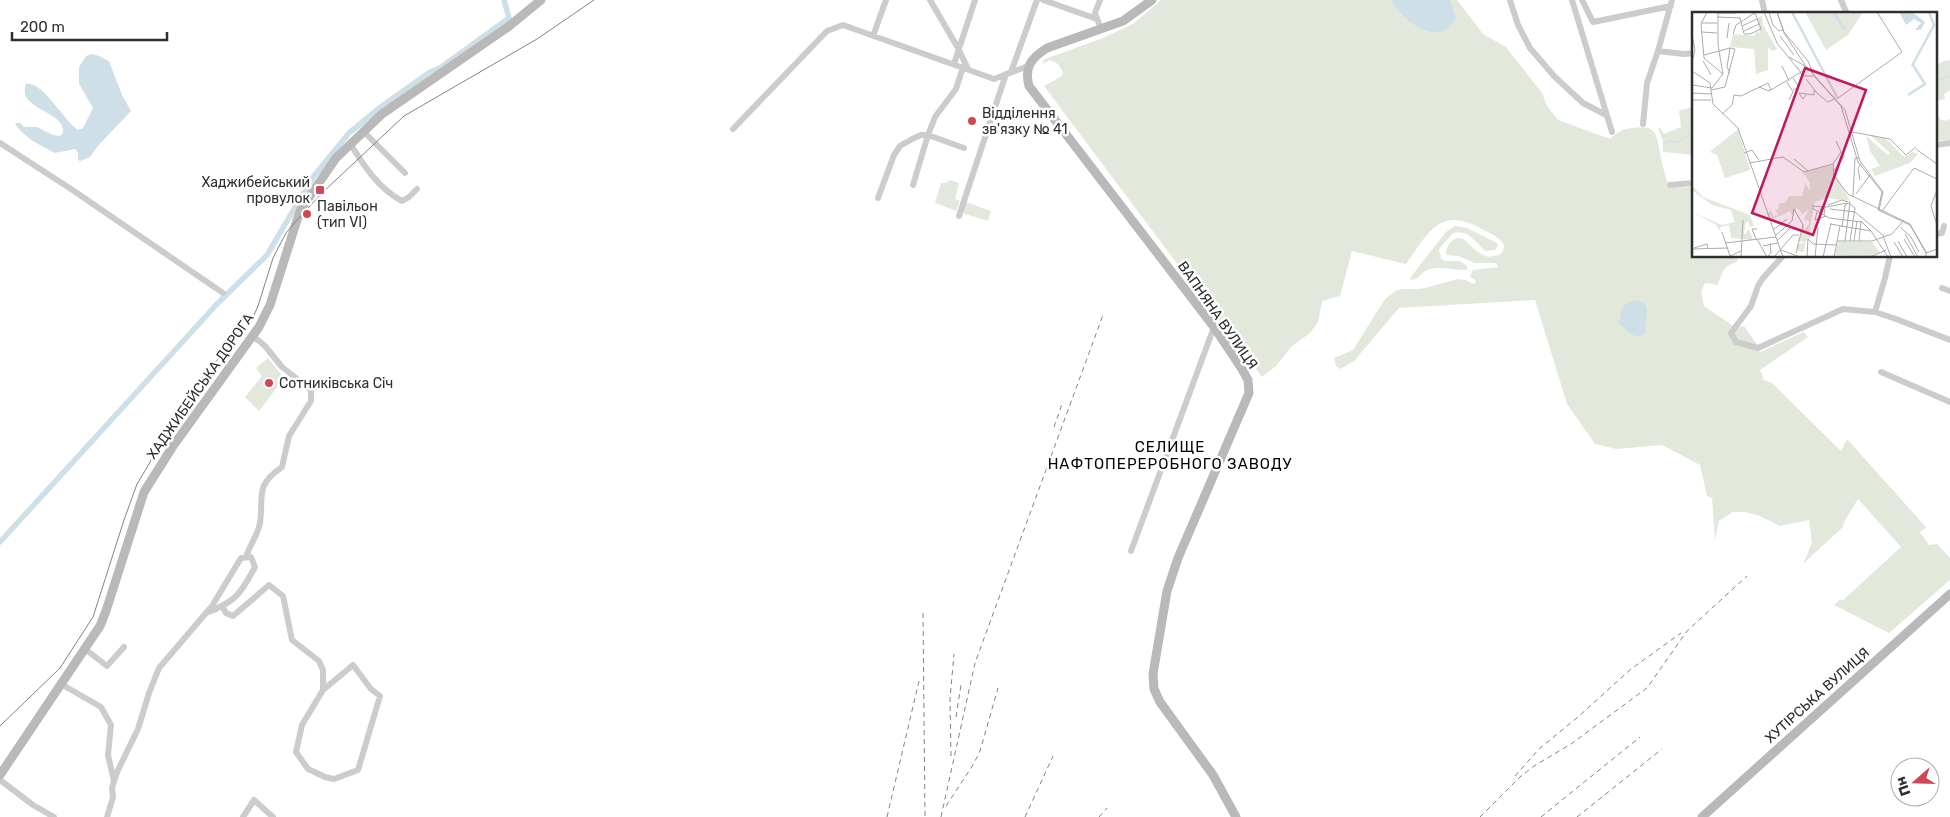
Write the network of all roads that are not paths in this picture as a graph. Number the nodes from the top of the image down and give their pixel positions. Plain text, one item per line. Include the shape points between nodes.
1 (541, 0) edge
2 (886, 0) edge
3 (930, 0) edge
4 (975, 0) edge
5 (1037, 0) edge
6 (1043, 0) edge
7 (1100, 0) edge
8 (1152, 0) edge
9 (1510, 0) edge
10 (1572, 0) edge
11 (1582, 0) edge
12 (1841, 0) edge
13 (1671, 3) edge
14 (1846, 12) edge
15 (1097, 19) junction
16 (1101, 29) junction
17 (874, 36) junction
18 (958, 48) junction
19 (1658, 51) junction
20 (1692, 53) edge
21 (954, 64) junction
22 (1028, 66) junction
23 (965, 68) junction
24 (1008, 73) junction
25 (1606, 115) junction
26 (1643, 124) dead end
27 (733, 129) dead end
28 (362, 131) junction
29 (1612, 132) dead end
30 (928, 135) junction
31 (0, 143) edge
32 (350, 143) junction
33 (964, 148) dead end
34 (405, 173) dead end
35 (1692, 183) edge
36 (914, 185) dead end
37 (1670, 185) dead end
38 (417, 189) dead end
39 (878, 198) dead end
40 (959, 216) dead end
41 (1944, 226) dead end
42 (1938, 234) edge
43 (1781, 258) edge
44 (1890, 258) edge
45 (1942, 288) dead end
46 (1950, 290) edge
47 (223, 293) dead end
48 (1875, 312) junction
49 (1214, 327) junction
50 (253, 336) junction
51 (1950, 340) edge
52 (1881, 372) dead end
53 (324, 382) dead end
54 (311, 390) junction
55 (1950, 402) edge
56 (1131, 551) dead end
57 (246, 557) junction
58 (1950, 594) edge
59 (222, 606) junction
60 (206, 613) junction
61 (124, 647) dead end
62 (86, 649) junction
63 (61, 684) junction
64 (323, 690) junction
65 (0, 775) edge
66 (0, 780) edge
67 (114, 781) junction
68 (54, 817) edge
69 (107, 817) edge
70 (243, 817) edge
71 (273, 817) edge
72 (1236, 817) edge
73 (1702, 817) edge

1 - 28 street, ХАДЖИБЕЙСЬКА ДОРОГА
2 - 17 street
3 - 18 street
4 - 18 street
5 - 24 street
6 - 15 street
7 - 15 street via 1095,13
8 - 16 street via 1123,21
9 - 25 street via 1518,25 1536,55 1583,103
10 - 25 street
11 - 13 street via 1593,22
12 - 14 street
13 - 19 street
15 - 16 street
16 - 22 street via 1047,48
17 - 21 street
17 - 27 street via 843,25 827,31
18 - 21 street
18 - 23 street
19 - 20 street
19 - 26 street via 1647,83
21 - 23 street
22 - 24 street
22 - 49 street, ВАПНЯНА ВУЛИЦЯ via 1029,86
23 - 24 street via 994,79
23 - 30 street
24 - 40 street
25 - 29 street
28 - 32 street, ХАДЖИБЕЙСЬКА ДОРОГА
28 - 34 street
30 - 33 street
30 - 36 street
30 - 39 street via 921,135 900,146
31 - 47 street
32 - 38 street via 364,165 393,196 402,201
32 - 50 street, ХАДЖИБЕЙСЬКА ДОРОГА via 302,209 270,305
35 - 37 street
41 - 42 street via 1942,233
43 - 48 street via 1763,278 1751,306 1731,335 1736,342 1758,348 1843,309
44 - 48 street
45 - 46 street
48 - 51 street
49 - 56 street
49 - 72 street, ВАПНЯНА ВУЛИЦЯ via 1245,375 1250,392 1172,576 1157,644 1153,682 1160,702 1213,775
50 - 54 street via 282,367
50 - 62 street, ХАДЖИБЕЙСЬКА ДОРОГА via 173,446 144,492 106,611
52 - 55 street
53 - 54 street
54 - 57 street via 310,401 289,436 282,467 264,484 260,495 260,525
57 - 59 street via 251,557 255,566 249,579 228,604
57 - 60 street via 241,558
58 - 73 street, ХУТІРСЬКА ВУЛИЦЯ
59 - 60 street
59 - 64 street via 233,616 269,585 275,589 283,596 292,640 319,661 323,670
60 - 67 street via 159,668 138,729
61 - 62 street via 107,666
62 - 63 street, ХАДЖИБЕЙСЬКА ДОРОГА
63 - 65 street, ХАДЖИБЕЙСЬКА ДОРОГА
63 - 67 street via 101,707 106,715 111,725 108,755
64 - 64 street via 302,725 296,752 308,769 334,779 358,770 380,696 353,664
66 - 68 street
67 - 69 street
70 - 71 street via 254,800

